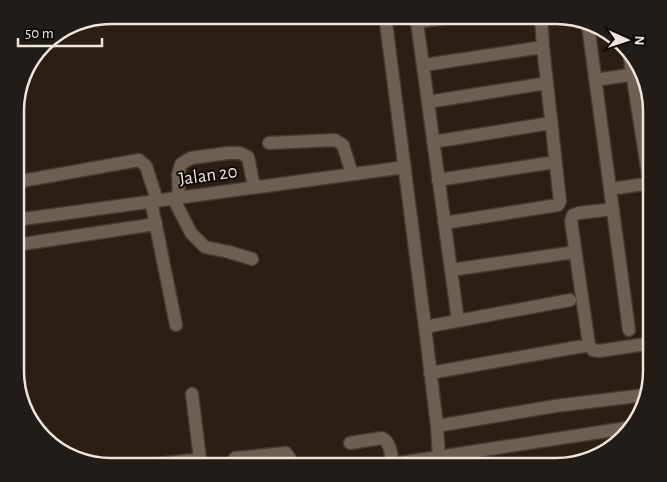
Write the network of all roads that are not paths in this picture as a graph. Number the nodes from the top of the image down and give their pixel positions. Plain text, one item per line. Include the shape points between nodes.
1 (386, 24) edge
2 (418, 24) edge
3 (542, 24) edge
4 (589, 30) edge
5 (543, 47) junction
6 (424, 65) junction
7 (635, 74) edge
8 (595, 80) junction
9 (547, 83) junction
10 (640, 87) edge
11 (428, 102) junction
12 (643, 116) edge
13 (551, 123) junction
14 (433, 142) junction
15 (269, 143) dead end
16 (555, 162) junction
17 (405, 167) junction
18 (352, 174) junction
19 (438, 180) junction
20 (24, 181) edge
21 (643, 184) edge
22 (254, 187) junction
23 (610, 189) junction
24 (176, 198) junction
25 (154, 201) junction
26 (612, 210) junction
27 (24, 219) edge
28 (444, 223) junction
29 (156, 224) junction
30 (24, 244) edge
31 (575, 252) junction
32 (252, 259) dead end
33 (450, 270) junction
34 (570, 300) dead end
35 (458, 321) junction
36 (176, 325) dead end
37 (425, 327) junction
38 (629, 330) dead end
39 (643, 344) edge
40 (589, 345) junction
41 (430, 373) junction
42 (192, 394) dead end
43 (640, 396) edge
44 (436, 426) junction
45 (621, 429) edge
46 (350, 442) dead end
47 (439, 457) junction
48 (199, 458) edge
49 (235, 458) dead end
50 (289, 458) edge
51 (392, 458) edge
52 (432, 458) edge

1 - 17 street
2 - 6 street
3 - 5 street
4 - 8 street
5 - 6 street
5 - 9 street
6 - 11 street
7 - 8 street
8 - 23 street
9 - 11 street
9 - 13 street
10 - 12 street
11 - 14 street
13 - 14 street
13 - 16 street
14 - 19 street
15 - 18 street via 335,140 343,145
16 - 19 street
16 - 28 street via 558,205
17 - 18 street, Jalan 20
17 - 37 street
18 - 22 street, Jalan 20
19 - 28 street
20 - 25 street via 138,160 146,166
21 - 23 street
22 - 24 street, Jalan 20
22 - 24 street via 248,157 240,153 191,158 181,164
23 - 26 street
24 - 25 street, Jalan 20
24 - 32 street via 191,233 205,247
25 - 27 street, Jalan 20
25 - 29 street
26 - 31 street via 573,215
26 - 38 street
28 - 33 street
29 - 30 street
29 - 36 street
31 - 33 street
31 - 40 street
33 - 35 street
34 - 35 street
35 - 37 street
37 - 41 street
39 - 40 street via 599,351
40 - 41 street
41 - 44 street
42 - 48 street
43 - 44 street
44 - 47 street
45 - 47 street
46 - 51 street via 382,438 389,445
47 - 52 street
49 - 50 street via 286,453

